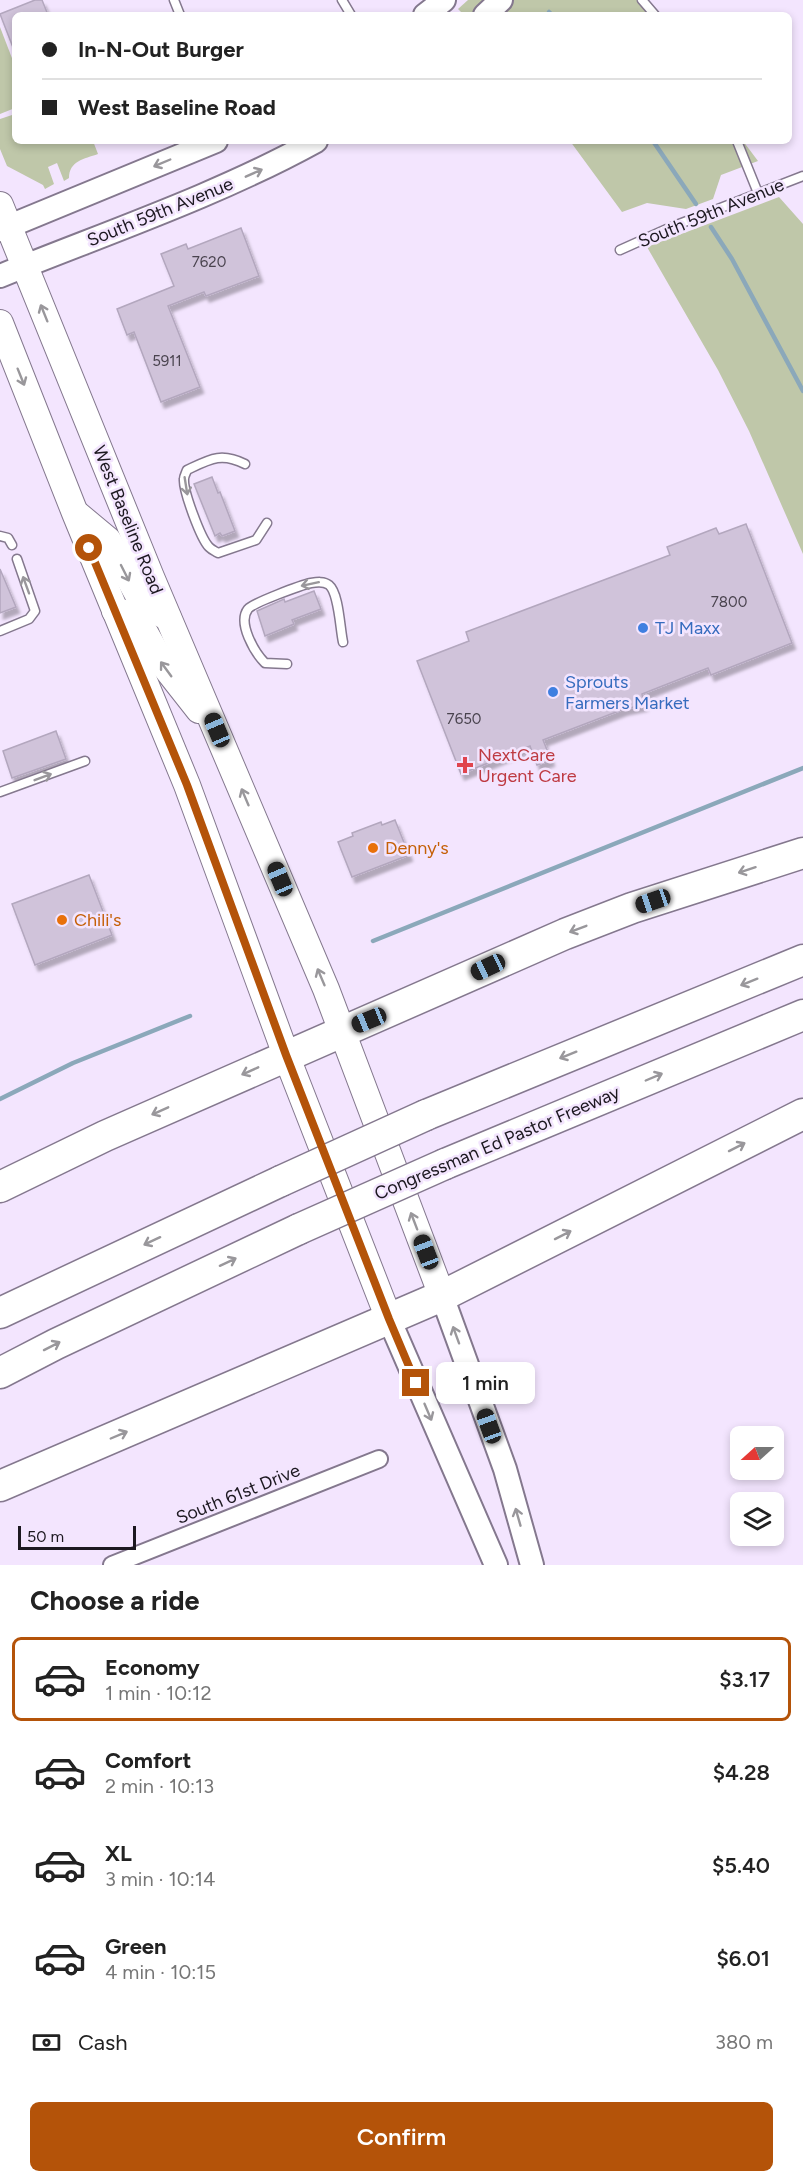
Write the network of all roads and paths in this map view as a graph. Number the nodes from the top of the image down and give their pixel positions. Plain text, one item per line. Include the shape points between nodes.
1 (444, 0) edge
2 (501, 0) edge
3 (642, 0) edge
4 (429, 12) edge
5 (488, 12) edge
6 (652, 12) edge
7 (209, 144) edge
8 (311, 144) edge
9 (738, 144) edge
10 (803, 176) edge
11 (758, 193) junction
12 (3, 221) edge
13 (620, 250) dead end
14 (24, 266) junction
15 (0, 276) edge
16 (0, 323) edge
17 (245, 464) dead end
18 (75, 513) junction
19 (267, 523) dead end
20 (0, 536) edge
21 (12, 545) dead end
22 (17, 560) dead end
23 (116, 611) junction
24 (168, 618) junction
25 (0, 631) edge
26 (343, 642) dead end
27 (287, 664) dead end
28 (217, 730) junction
29 (85, 760) dead end
30 (0, 792) edge
31 (803, 853) edge
32 (803, 960) edge
33 (803, 1015) edge
34 (342, 1031) junction
35 (286, 1055) junction
36 (803, 1114) edge
37 (0, 1187) edge
38 (442, 1296) junction
39 (0, 1313) edge
40 (389, 1319) junction
41 (0, 1373) edge
42 (379, 1459) dead end
43 (0, 1486) edge
44 (112, 1565) edge
45 (495, 1565) edge
46 (532, 1565) edge

1 - 4 main road
2 - 5 main road
3 - 6 lane
7 -> 12 main road via 62,205
14 -> 8 main road, South 59th Avenue via 225,186
9 - 11 lane
10 - 11 lane, South 59th Avenue
11 - 13 lane, South 59th Avenue
12 - 14 main road
14 - 15 main road, South 59th Avenue
24 -> 14 main road, West Baseline Road
16 -> 18 main road
17 -> 19 lane via 223,456 187,470 184,488 210,549 218,552 256,540
18 - 23 main road
18 -> 24 main road via 108,540 142,602
20 - 21 lane via 8,538
25 -> 22 lane via 29,619 35,611
28 -> 23 main road via 186,696 138,624
23 - 35 main road via 187,785
24 - 28 main road, West Baseline Road
26 -> 27 lane via 338,604 328,585 309,583 255,604 247,610 244,620 253,647 265,663
34 -> 28 main road, West Baseline Road
30 -> 29 lane
31 -> 34 highway via 632,908
32 -> 39 highway, bridge via 426,1115
41 -> 33 highway, Congressman Ed Pastor Freeway, bridge via 299,1229
34 - 35 highway
38 -> 34 main road, West Baseline Road
35 -> 37 highway
35 - 40 main road
38 -> 36 highway
38 - 40 highway
46 -> 38 main road via 504,1468
43 -> 40 highway
40 -> 45 main road
42 - 44 street, South 61st Drive

